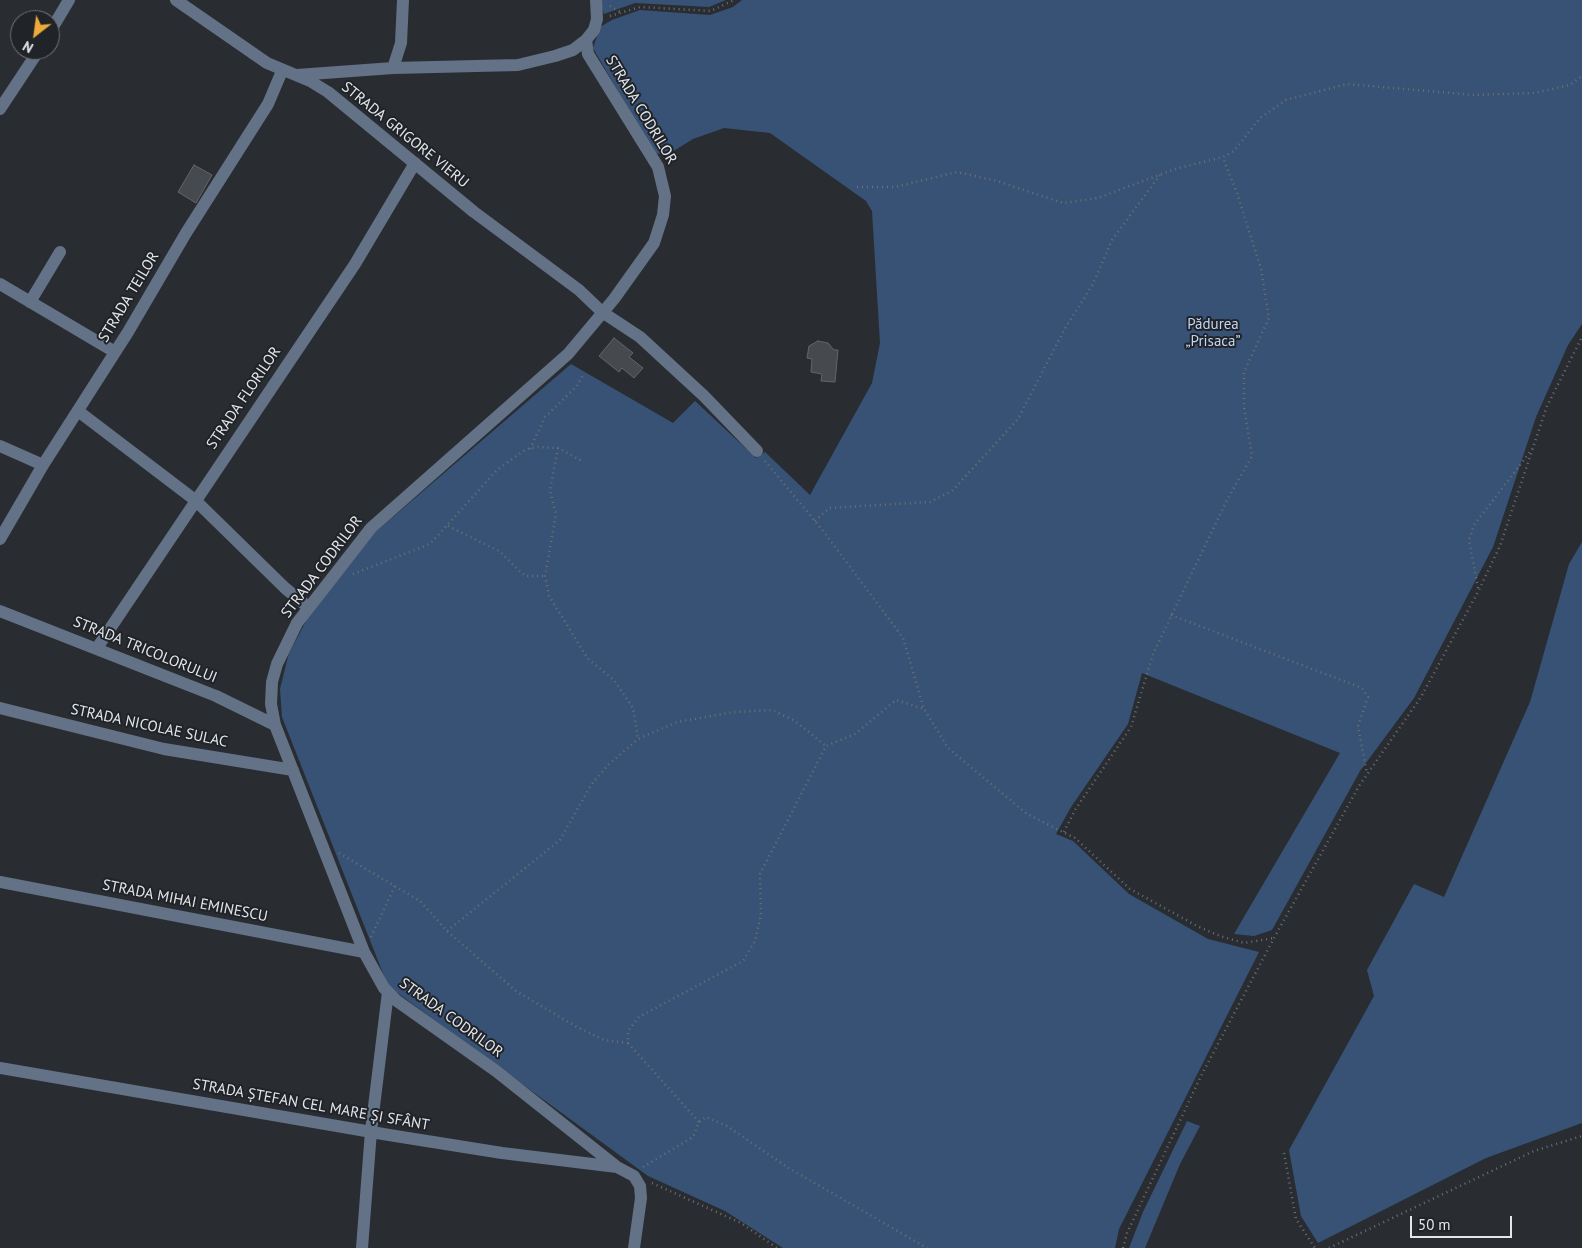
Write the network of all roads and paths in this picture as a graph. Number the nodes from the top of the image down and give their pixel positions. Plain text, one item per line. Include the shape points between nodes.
1 (69, 0) edge
2 (176, 0) edge
3 (403, 0) edge
4 (596, 0) edge
5 (734, 0) edge
6 (60, 15) edge
7 (596, 24) junction
8 (586, 40) junction
9 (32, 60) edge
10 (393, 68) junction
11 (282, 71) junction
12 (297, 75) junction
13 (1582, 76) edge
14 (0, 109) edge
15 (1223, 157) junction
16 (414, 164) junction
17 (1160, 175) junction
18 (857, 187) dead end
19 (60, 252) dead end
20 (0, 284) edge
21 (30, 302) junction
22 (602, 312) junction
23 (1582, 336) edge
24 (115, 352) junction
25 (584, 373) dead end
26 (78, 411) junction
27 (0, 446) edge
28 (1534, 447) junction
29 (558, 448) junction
30 (530, 449) junction
31 (757, 451) joint
32 (582, 461) dead end
33 (43, 465) junction
34 (196, 500) junction
35 (815, 521) junction
36 (448, 526) junction
37 (0, 539) edge
38 (545, 576) junction
39 (328, 583) junction
40 (1479, 590) junction
41 (308, 607) junction
42 (0, 611) edge
43 (1171, 615) junction
44 (97, 648) junction
45 (0, 708) edge
46 (924, 708) junction
47 (275, 725) junction
48 (638, 739) junction
49 (826, 746) junction
50 (293, 770) junction
51 (1367, 774) junction
52 (1064, 832) junction
53 (321, 842) junction
54 (0, 882) edge
55 (395, 886) junction
56 (447, 931) junction
57 (1274, 938) junction
58 (364, 952) junction
59 (388, 992) junction
60 (628, 1044) junction
61 (0, 1068) edge
62 (699, 1122) junction
63 (371, 1131) junction
64 (1582, 1136) edge
65 (1284, 1153) dead end
66 (617, 1166) junction
67 (634, 1176) junction
68 (362, 1248) edge
69 (634, 1248) edge
70 (777, 1248) edge
71 (927, 1248) edge
72 (1123, 1248) edge
73 (1315, 1248) edge
74 (1329, 1248) edge

1 - 6 street
2 - 11 street, STRADA GRIGORE VIERU
3 - 10 street via 401,43
4 - 7 street
5 - 7 path via 711,11 640,7 620,12
7 - 8 street
8 - 10 street via 573,50 518,64
8 - 22 street, STRADA CODRILOR via 588,54 658,167 664,196 663,215 654,243
9 - 14 street
10 - 12 street
11 - 12 street, STRADA GRIGORE VIERU
11 - 24 street, STRADA TEILOR via 268,104
12 - 16 street, STRADA GRIGORE VIERU via 328,92
13 - 15 path via 1570,85 1517,94 1474,95 1346,84 1286,100 1260,118 1234,151
15 - 17 path
15 - 43 path via 1261,269 1269,318 1244,372 1244,407 1252,456
16 - 22 street, STRADA GRIGORE VIERU via 579,290
16 - 34 street, STRADA FLORILOR via 355,264
17 - 18 path via 1098,198 1063,203 997,181 957,172 895,187
17 - 35 path via 1112,240 1093,284 1064,330 1018,419 952,491 930,502 829,508
19 - 21 street
20 - 21 street
21 - 24 street
22 - 31 street, STRADA GRIGORE VIERU via 640,337 711,402
22 - 39 street, STRADA CODRILOR via 561,360 382,517
23 - 28 path via 1547,406
24 - 26 street, STRADA TEILOR
25 - 30 path via 577,386 545,417
26 - 33 street, STRADA TEILOR
26 - 34 street
27 - 33 street
28 - 40 path via 1500,546
28 - 40 path via 1474,525 1469,540
29 - 30 path
29 - 32 path
29 - 38 path via 550,491 556,514
30 - 36 path via 497,470
31 - 35 path
33 - 37 street, STRADA TEILOR
34 - 41 street
34 - 44 street, STRADA FLORILOR
35 - 46 path via 903,638
36 - 38 path via 499,551 525,576
36 - 39 path via 430,544
38 - 48 path via 549,596 588,659 614,680 633,708
39 - 41 street, STRADA CODRILOR
40 - 51 path via 1421,697
41 - 47 street, STRADA CODRILOR via 277,664 271,704
42 - 44 street, STRADA TRICOLORULUI
43 - 51 path via 1362,688 1368,697 1358,726
43 - 52 path via 1153,654 1131,727 1075,810
44 - 47 street, STRADA TRICOLORULUI via 216,696
45 - 50 street, STRADA NICOLAE SULAC via 164,749
46 - 49 path via 896,700 855,734
46 - 52 path via 948,748 1027,814
47 - 50 street, STRADA CODRILOR
48 - 49 path via 677,722 734,712 772,710 795,721
48 - 56 path via 591,785 560,840
49 - 60 path via 760,874 761,915 755,941 743,960 639,1017 628,1031
50 - 53 street, STRADA CODRILOR
51 - 57 path
52 - 57 path via 1075,838 1130,889 1197,926 1244,943
53 - 55 path
53 - 58 street, STRADA CODRILOR
54 - 58 street, STRADA MIHAI EMINESCU
55 - 56 path via 420,901
55 - 58 path
56 - 60 path via 516,991 604,1040
57 - 72 path via 1201,1076
58 - 59 street, STRADA CODRILOR
59 - 63 street
59 - 66 street, STRADA CODRILOR
60 - 62 path
61 - 63 street, STRADA ȘTEFAN CEL MARE ȘI SFÂNT
62 - 67 path via 693,1137 647,1163
62 - 71 path via 706,1117 727,1126 787,1167
63 - 66 street, STRADA ȘTEFAN CEL MARE ȘI SFÂNT via 502,1153
63 - 68 street
64 - 74 path via 1534,1151
65 - 73 path via 1296,1219
66 - 67 street, STRADA CODRILOR
67 - 69 street via 640,1186 640,1198
67 - 70 path via 741,1223

